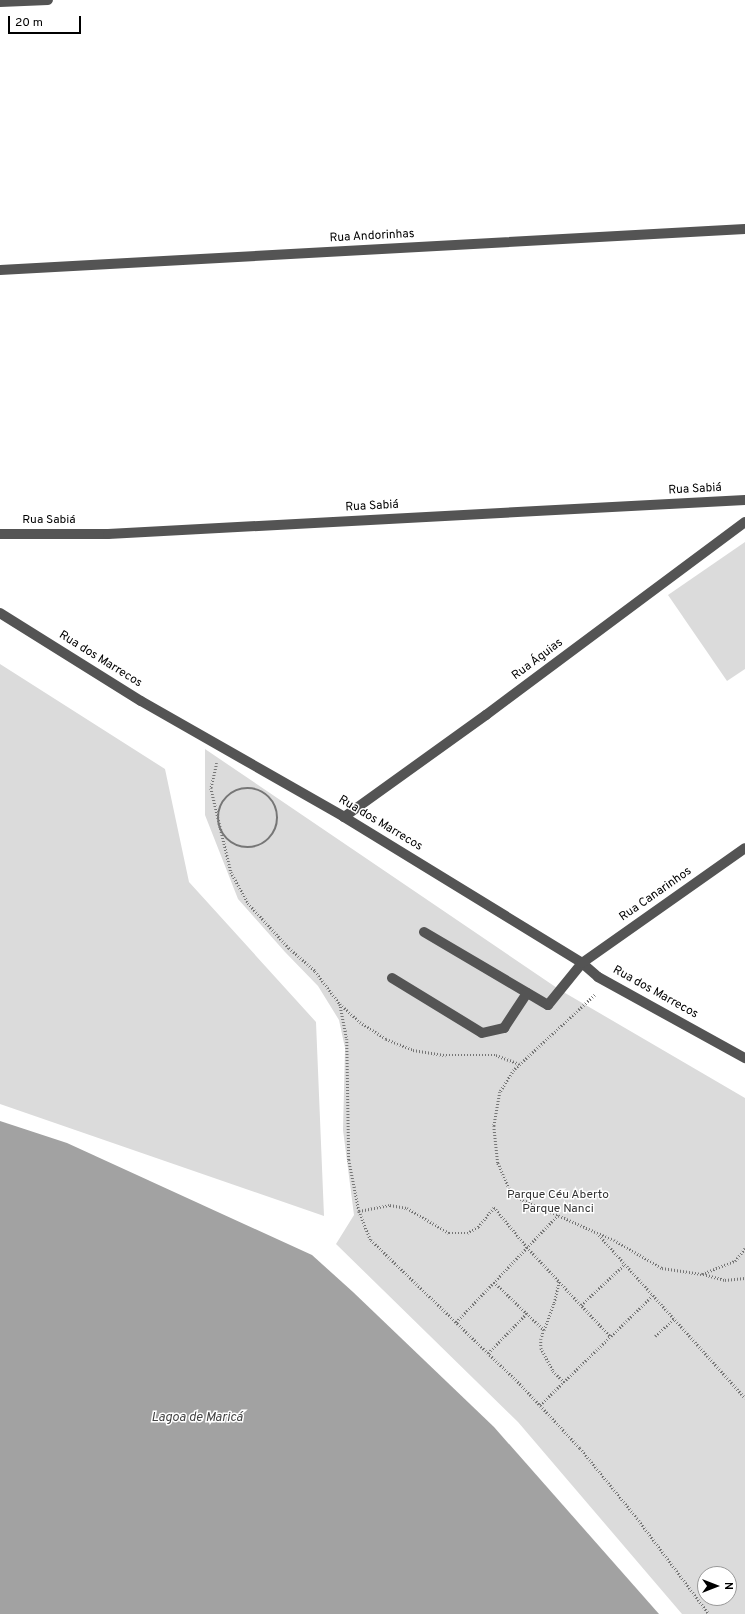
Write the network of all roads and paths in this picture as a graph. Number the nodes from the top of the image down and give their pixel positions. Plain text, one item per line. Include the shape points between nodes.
1 (48, 0) edge
2 (0, 2) edge
3 (745, 229) edge
4 (0, 270) edge
5 (745, 500) edge
6 (745, 522) edge
7 (0, 534) edge
8 (0, 613) edge
9 (224, 748) junction
10 (344, 817) junction
11 (220, 827) junction
12 (745, 848) edge
13 (424, 932) dead end
14 (582, 963) junction
15 (392, 978) dead end
16 (608, 982) junction
17 (527, 993) junction
18 (340, 1004) junction
19 (745, 1058) edge
20 (519, 1064) junction
21 (359, 1211) junction
22 (558, 1215) junction
23 (597, 1233) junction
24 (527, 1247) junction
25 (745, 1248) edge
26 (625, 1264) junction
27 (702, 1274) junction
28 (745, 1278) edge
29 (559, 1281) junction
30 (494, 1282) junction
31 (653, 1295) junction
32 (581, 1305) junction
33 (527, 1313) junction
34 (674, 1319) junction
35 (456, 1322) junction
36 (544, 1330) junction
37 (610, 1336) junction
38 (655, 1336) dead end
39 (488, 1353) junction
40 (564, 1382) junction
41 (745, 1398) edge
42 (540, 1405) junction
43 (709, 1614) edge

1 - 2 street
3 - 4 street, Rua Andorinhas
5 - 7 street, Rua Sabiá via 108,534
6 - 10 street, Rua Águias
8 - 9 street, Rua dos Marrecos via 141,701
9 - 10 street, Rua dos Marrecos
9 - 11 path via 211,788
10 - 14 street, Rua dos Marrecos
11 - 11 path via 224,836 241,847 261,844 270,838 275,830 277,812 274,803 260,790 241,788 225,798 220,807
11 - 18 path via 231,872 248,903 289,948 315,971
12 - 14 street, Rua Canarinhos
13 - 17 street
14 - 16 street, Rua dos Marrecos
14 - 17 street, Rua Canarinhos via 548,1005
15 - 17 street via 482,1033 504,1028
16 - 19 street, Rua dos Marrecos
16 - 20 path
18 - 20 path via 360,1022 386,1039 413,1050 446,1055 496,1055
18 - 21 path via 347,1039 349,1160
20 - 22 path via 500,1092 494,1126 498,1163 512,1195
21 - 24 path via 390,1205 407,1208 449,1233 467,1233 478,1227 494,1207
21 - 35 path via 371,1240
22 - 23 path
22 - 24 path
23 - 26 path
23 - 27 path via 662,1268
24 - 29 path
24 - 30 path
25 - 27 path via 735,1261
26 - 31 path
26 - 32 path
27 - 28 path via 725,1280
29 - 32 path
29 - 36 path
30 - 33 path
30 - 35 path
31 - 34 path
31 - 37 path
32 - 37 path
33 - 36 path
33 - 39 path
34 - 38 path
34 - 41 path
35 - 39 path
36 - 40 path via 541,1348 553,1371
37 - 40 path
39 - 42 path
40 - 42 path
42 - 43 path via 580,1448 637,1518

